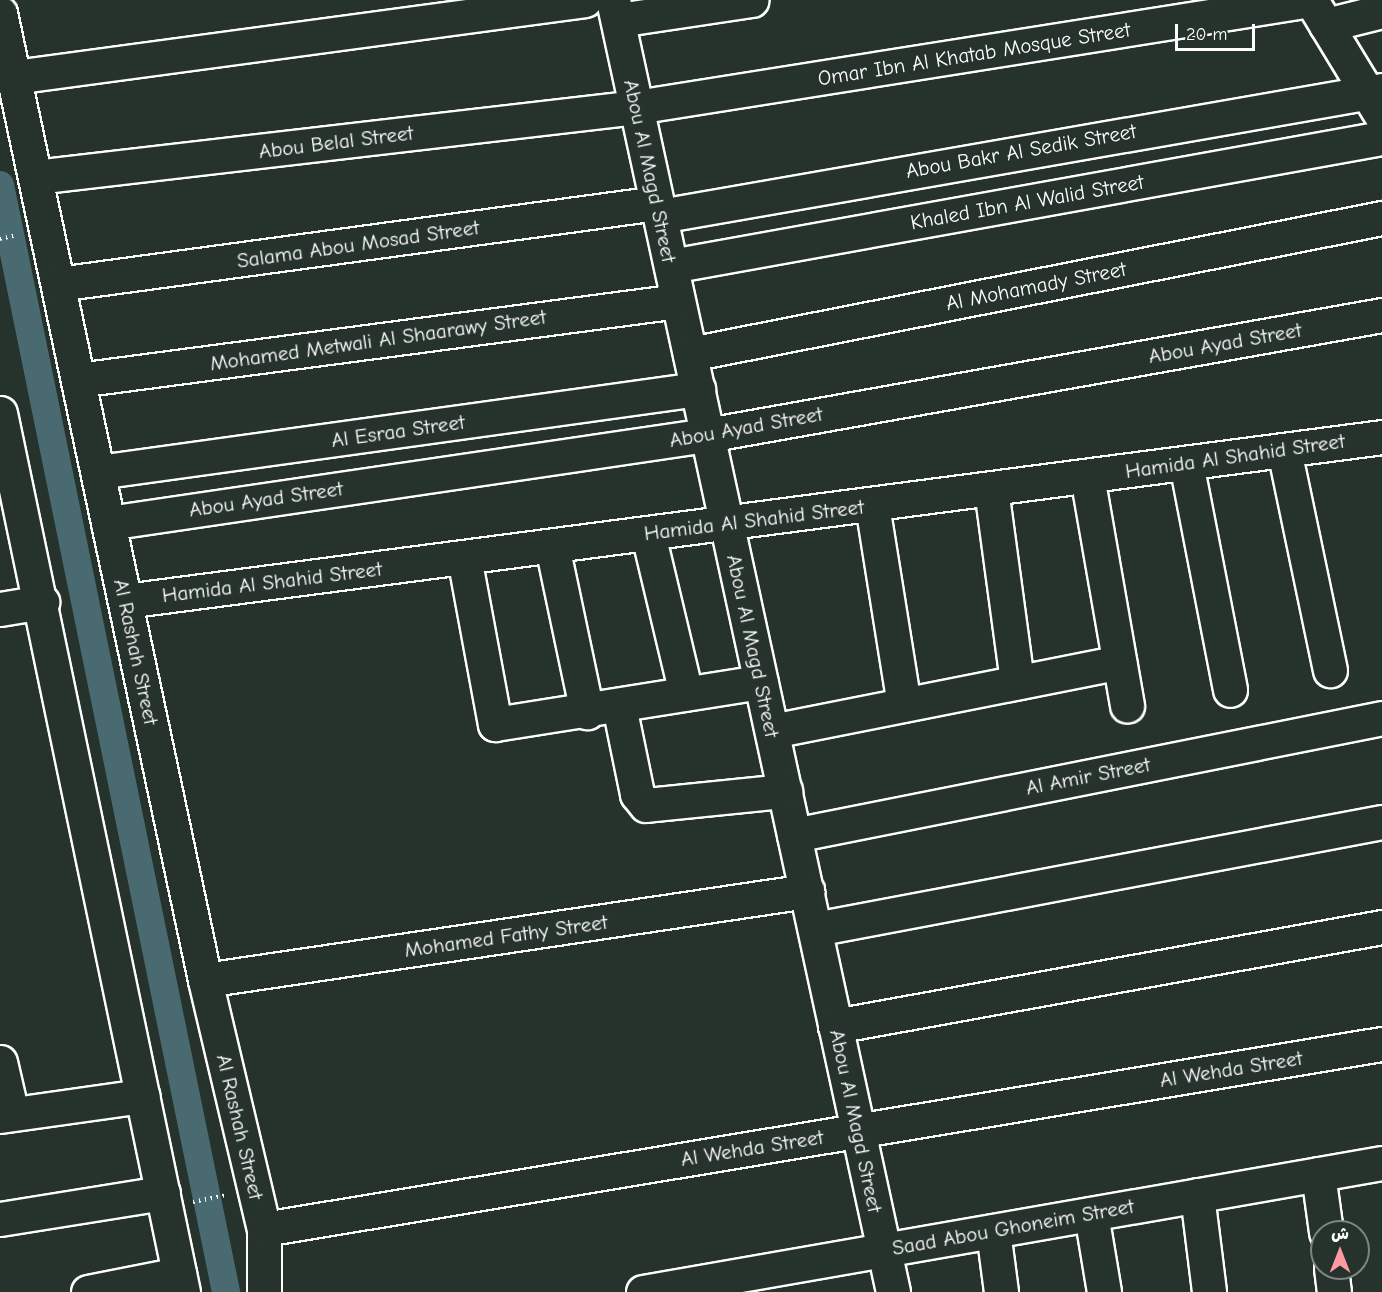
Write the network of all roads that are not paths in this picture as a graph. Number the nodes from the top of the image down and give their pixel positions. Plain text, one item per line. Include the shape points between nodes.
1 (585, 0) edge
2 (752, 0) edge
3 (1316, 8) edge
4 (616, 10) edge
5 (1382, 11) edge
6 (0, 13) edge
7 (14, 77) junction
8 (1377, 99) edge
9 (636, 107) junction
10 (1382, 138) edge
11 (35, 177) junction
12 (659, 209) junction
13 (1382, 218) edge
14 (671, 266) junction
15 (58, 284) junction
16 (678, 301) junction
17 (1382, 315) edge
18 (690, 354) junction
19 (78, 380) junction
20 (698, 389) junction
21 (0, 413) edge
22 (707, 435) junction
23 (1382, 437) edge
24 (1284, 450) junction
25 (1186, 463) junction
26 (98, 472) junction
27 (1087, 476) junction
28 (991, 489) junction
29 (872, 505) junction
30 (108, 522) junction
31 (726, 524) junction
32 (648, 534) junction
33 (552, 546) junction
34 (464, 557) junction
35 (125, 601) junction
36 (42, 602) junction
37 (0, 609) edge
38 (1119, 662) junction
39 (1330, 670) dead end
40 (761, 682) junction
41 (1017, 682) junction
42 (1230, 690) dead end
43 (686, 694) junction
44 (904, 704) junction
45 (619, 706) junction
46 (1127, 706) dead end
47 (587, 712) junction
48 (1382, 717) edge
49 (771, 731) junction
50 (785, 791) junction
51 (1382, 822) edge
52 (794, 835) junction
53 (807, 891) junction
54 (1382, 927) edge
55 (815, 929) junction
56 (205, 980) junction
57 (836, 1026) junction
58 (1382, 1044) edge
59 (0, 1062) edge
60 (143, 1096) junction
61 (6, 1115) edge
62 (859, 1130) junction
63 (1382, 1163) edge
64 (1318, 1174) junction
65 (1197, 1195) junction
66 (164, 1200) junction
67 (1091, 1214) junction
68 (0, 1219) edge
69 (1324, 1220) edge
70 (264, 1229) junction
71 (993, 1231) junction
72 (884, 1250) junction
73 (181, 1283) edge
74 (88, 1292) edge
75 (264, 1292) edge
76 (643, 1292) edge
77 (893, 1292) edge
78 (1001, 1292) edge
79 (1104, 1292) edge
80 (1209, 1292) edge

1 - 7 street
2 - 4 street
3 - 5 street, Omar Ibn Al Khatab Mosque Street
3 - 8 street
3 - 9 street, Omar Ibn Al Khatab Mosque Street
4 - 9 street, Abou Al Magd Street
6 - 7 street, Al Rashah Street
7 - 11 street, Al Rashah Street
8 - 12 street, Abou Bakr Al Sedik Street
9 - 11 street, Abou Belal Street
9 - 12 street, Abou Al Magd Street
10 - 14 street, Khaled Ibn Al Walid Street
11 - 15 street, Al Rashah Street
12 - 14 street, Abou Al Magd Street
12 - 15 street, Salama Abou Mosad Street
13 - 18 street, Al Mohamady Street
14 - 16 street, Abou Al Magd Street
15 - 19 street, Al Rashah Street
16 - 18 street, Abou Al Magd Street
16 - 19 street, Mohamed Metwali Al Shaarawy Street
17 - 22 street, Abou Ayad Street
18 - 20 street, Abou Al Magd Street
19 - 26 street, Al Rashah Street
20 - 22 street, Abou Al Magd Street
20 - 26 street, Al Esraa Street
21 - 36 street
22 - 30 street, Abou Ayad Street
22 - 31 street, Abou Al Magd Street
23 - 24 street, Hamida Al Shahid Street
24 - 25 street, Hamida Al Shahid Street
24 - 39 street
25 - 27 street, Hamida Al Shahid Street
25 - 42 street
26 - 30 street, Al Rashah Street
27 - 28 street, Hamida Al Shahid Street
27 - 38 street
28 - 29 street, Hamida Al Shahid Street
28 - 41 street
29 - 31 street, Hamida Al Shahid Street
29 - 44 street
30 - 35 street, Al Rashah Street
31 - 32 street, Hamida Al Shahid Street
31 - 40 street, Abou Al Magd Street
32 - 33 street, Hamida Al Shahid Street
32 - 43 street
33 - 34 street, Hamida Al Shahid Street
33 - 47 street
34 - 35 street, Hamida Al Shahid Street
34 - 47 street via 491,720 504,726
35 - 56 street, Al Rashah Street
36 - 37 street
36 - 60 street
38 - 41 street
38 - 46 street
40 - 43 street
40 - 49 street, Abou Al Magd Street
41 - 44 street
43 - 45 street
44 - 49 street
45 - 47 street
45 - 50 street via 637,794 646,805
48 - 52 street, Al Amir Street
49 - 50 street, Abou Al Magd Street
50 - 52 street, Abou Al Magd Street
51 - 55 street
52 - 53 street, Abou Al Magd Street
53 - 55 street, Abou Al Magd Street
53 - 56 street, Mohamed Fathy Street
54 - 57 street
55 - 57 street, Abou Al Magd Street
56 - 70 street, Al Rashah Street
57 - 62 street, Abou Al Magd Street
58 - 62 street, Al Wehda Street
59 - 61 street
60 - 61 street
60 - 66 street
62 - 70 street, Al Wehda Street
62 - 72 street, Abou Al Magd Street
63 - 64 street, Saad Abou Ghoneim Street
64 - 65 street, Saad Abou Ghoneim Street
64 - 69 street
65 - 67 street, Saad Abou Ghoneim Street
65 - 80 street
66 - 68 street
66 - 73 street
67 - 71 street, Saad Abou Ghoneim Street
67 - 79 street
70 - 75 street, Al Rashah Street
71 - 72 street, Saad Abou Ghoneim Street
71 - 78 street
72 - 76 street, Saad Abou Ghoneim Street
72 - 77 street, Abou Al Magd Street
73 - 74 street

